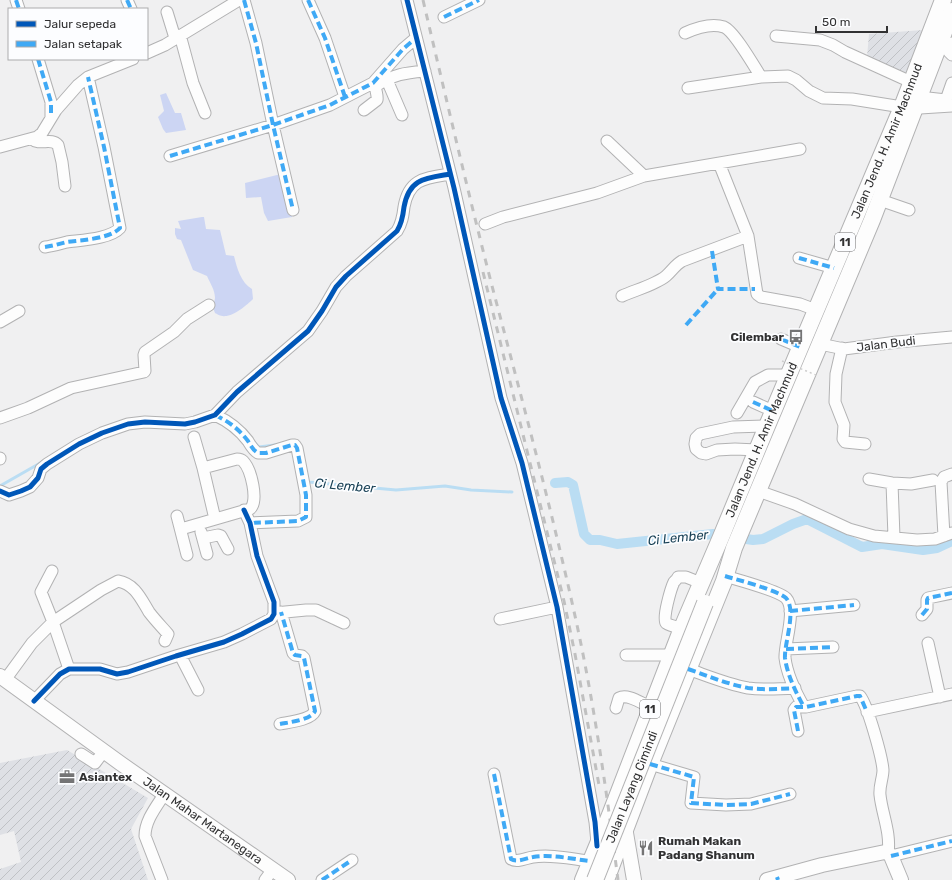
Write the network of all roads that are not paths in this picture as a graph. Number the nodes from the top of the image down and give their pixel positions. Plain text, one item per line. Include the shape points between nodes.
1 (239, 0) edge
2 (244, 0) edge
3 (308, 0) edge
4 (407, 0) edge
5 (479, 0) edge
6 (943, 0) edge
7 (952, 11) edge
8 (167, 12) dead end
9 (444, 17) dead end
10 (685, 33) dead end
11 (776, 36) dead end
12 (178, 37) junction
13 (416, 38) junction
14 (952, 43) edge
15 (148, 52) edge
16 (952, 55) edge
17 (38, 60) edge
18 (130, 60) edge
19 (425, 71) junction
20 (88, 77) junction
21 (761, 77) junction
22 (387, 80) junction
23 (911, 82) junction
24 (952, 83) edge
25 (688, 88) dead end
26 (346, 97) junction
27 (950, 102) edge
28 (912, 103) junction
29 (364, 110) dead end
30 (205, 114) dead end
31 (402, 115) dead end
32 (51, 118) junction
33 (273, 125) junction
34 (32, 139) junction
35 (607, 141) dead end
36 (0, 147) edge
37 (800, 149) dead end
38 (170, 156) dead end
39 (719, 163) junction
40 (450, 174) junction
41 (644, 176) junction
42 (65, 186) dead end
43 (880, 200) junction
44 (293, 210) dead end
45 (909, 210) dead end
46 (857, 214) junction
47 (872, 220) junction
48 (485, 224) dead end
49 (748, 236) junction
50 (45, 247) dead end
51 (799, 258) dead end
52 (834, 268) junction
53 (622, 296) dead end
54 (209, 305) dead end
55 (816, 310) junction
56 (19, 311) dead end
57 (0, 322) edge
58 (952, 337) edge
59 (781, 339) dead end
60 (820, 344) junction
61 (800, 347) junction
62 (842, 348) junction
63 (786, 368) junction
64 (753, 402) dead end
65 (773, 411) junction
66 (218, 412) junction
67 (737, 413) dead end
68 (0, 418) edge
69 (767, 426) junction
70 (194, 437) dead end
71 (865, 444) dead end
72 (757, 450) junction
73 (203, 468) junction
74 (952, 474) edge
75 (869, 480) dead end
76 (933, 480) dead end
77 (892, 483) junction
78 (0, 491) edge
79 (758, 491) junction
80 (244, 510) junction
81 (177, 516) dead end
82 (215, 519) junction
83 (250, 523) junction
84 (199, 524) junction
85 (181, 529) junction
86 (948, 534) edge
87 (894, 537) junction
88 (203, 538) junction
89 (738, 540) joint
90 (228, 549) dead end
91 (207, 554) dead end
92 (187, 555) dead end
93 (52, 571) dead end
94 (713, 580) junction
95 (952, 593) edge
96 (854, 605) dead end
97 (556, 607) junction
98 (790, 610) junction
99 (278, 613) junction
100 (922, 615) dead end
101 (500, 619) dead end
102 (53, 622) junction
103 (344, 623) dead end
104 (682, 628) junction
105 (165, 640) dead end
106 (928, 643) dead end
107 (833, 647) dead end
108 (786, 649) junction
109 (180, 655) junction
110 (626, 655) dead end
111 (670, 655) junction
112 (69, 669) junction
113 (688, 669) junction
114 (3, 678) edge
115 (795, 688) junction
116 (198, 690) dead end
117 (952, 694) edge
118 (940, 697) junction
119 (34, 701) junction
120 (651, 707) junction
121 (804, 707) junction
122 (616, 708) dead end
123 (867, 712) junction
124 (280, 724) dead end
125 (798, 731) dead end
126 (104, 751) junction
127 (81, 754) dead end
128 (631, 757) junction
129 (650, 764) junction
130 (494, 774) dead end
131 (622, 781) junction
132 (165, 793) junction
133 (790, 794) dead end
134 (625, 831) junction
135 (952, 841) edge
136 (597, 846) junction
137 (890, 854) junction
138 (352, 860) dead end
139 (590, 861) junction
140 (280, 876) edge
141 (774, 879) edge
142 (162, 880) edge
143 (265, 880) edge
144 (322, 880) edge
145 (582, 880) edge
146 (595, 880) edge
147 (606, 880) edge
148 (634, 880) edge
149 (901, 880) edge

1 - 12 street
2 - 33 street
3 - 26 street
4 - 13 street
5 - 9 street
6 - 23 highway, Jalan Jend. H. Amir Machmud / 11
7 - 28 highway, Jalan Jend. H. Amir Machmud / 11
8 - 12 street
10 - 21 street via 712,26 728,29
11 - 23 street via 820,40 833,44
12 - 15 street
12 - 30 street
13 - 19 street
13 - 26 street via 373,83
14 - 16 street via 949,50
17 - 32 street via 51,102
18 - 20 street
19 - 22 street via 403,73
19 - 40 street
20 - 32 street via 78,85
20 - 50 street via 120,228 102,237
21 - 25 street
21 - 28 street via 788,76 823,98
22 - 29 street via 376,86 377,100
22 - 31 street
23 - 28 highway, Jalan Jend. H. Amir Machmud / 11
24 - 27 street
26 - 33 street
27 - 28 street
28 - 43 highway, Jalan Jend. H. Amir Machmud / 11
28 - 46 highway, Jalan Jend. H. Amir Machmud / 11
32 - 34 street via 42,133
33 - 38 street
33 - 44 street
34 - 36 street
34 - 42 street via 36,142 52,141 58,145
35 - 41 street
37 - 39 street
39 - 41 street
39 - 49 street
40 - 66 street via 421,179 412,188 406,196 402,223 397,231 336,287 308,331 237,392
40 - 97 street via 502,398 522,463
41 - 48 street via 597,194 503,217
43 - 45 street
43 - 47 highway, Jalan Jend. H. Amir Machmud / 11
46 - 47 highway
46 - 52 highway, Jalan Jend. H. Amir Machmud / 11
47 - 60 highway, Jalan Jend. H. Amir Machmud / 11
49 - 53 street via 682,261 666,276
49 - 55 street via 758,296 800,304
51 - 52 street
52 - 55 highway, Jalan Jend. H. Amir Machmud / 11
54 - 68 street via 145,352 146,371 71,388
55 - 61 highway, Jalan Jend. H. Amir Machmud / 11
56 - 57 street
58 - 62 street, Jalan Budi
59 - 61 street
60 - 62 street, Jalan Budi
60 - 79 highway, Jalan Jend. H. Amir Machmud / 11
61 - 63 highway, Jalan Jend. H. Amir Machmud / 11
62 - 71 street via 836,374 835,402 844,426 844,441
63 - 65 highway, Jalan Jend. H. Amir Machmud / 11
63 - 67 street via 755,382
64 - 65 street
65 - 69 highway, Jalan Jend. H. Amir Machmud / 11
66 - 78 street via 185,424 145,422 128,424 102,433 47,464 30,487 9,494
66 - 83 street via 258,453 292,445 298,448 306,495 306,517 298,521
69 - 72 highway, Jalan Jend. H. Amir Machmud / 11
69 - 72 street via 733,427 700,434 695,444 696,449 706,454 735,448
70 - 73 street
72 - 94 highway, Jalan Jend. H. Amir Machmud / 11 via 723,534
73 - 80 street via 237,459 244,462 250,473 255,497 253,506
73 - 82 street
74 - 86 street via 944,477 941,482
75 - 77 street
76 - 77 street via 911,484
77 - 87 street
79 - 87 street via 849,528 874,536
79 - 89 highway, Jalan Jend. H. Amir Machmud / 11
80 - 82 street
80 - 83 street
81 - 85 street
82 - 84 street
83 - 99 street via 257,556
84 - 85 street
84 - 88 street
85 - 92 street
86 - 87 street via 935,539
88 - 90 street via 221,536
88 - 91 street
89 - 94 highway, Jalan Layang Cimindi / 11
93 - 102 street via 41,592
94 - 98 street via 765,589 787,600
94 - 104 highway, Jalan Jend. H. Amir Machmud / 11
94 - 104 street via 686,577 678,578 674,582 664,620
94 - 113 highway, Jalan Jend. H. Amir Machmud / 11
94 - 146 highway, Jalan Layang Cimindi / 11, bridge
95 - 100 street via 928,598
96 - 98 street
97 - 101 street
97 - 136 street via 595,822
98 - 108 street
99 - 103 street via 316,610
99 - 109 street via 224,642
99 - 124 street via 293,653 304,658 315,711 312,716
102 - 105 street via 118,581 131,586 141,597 158,624 168,634
102 - 112 street
102 - 114 street
104 - 111 highway, Jalan Jend. H. Amir Machmud / 11
106 - 118 street
107 - 108 street
108 - 115 street via 787,668
109 - 112 street via 116,674 100,669
109 - 116 street
110 - 111 street
111 - 120 highway, Jalan Jend. H. Amir Machmud / 11
112 - 119 street via 60,674
113 - 115 street via 723,682 749,688
113 - 129 highway, Jalan Jend. H. Amir Machmud / 11
114 - 119 main road, Jalan Mahar Martanegara
115 - 121 street
117 - 118 street
118 - 123 street
119 - 126 main road, Jalan Mahar Martanegara
120 - 122 street via 622,696
120 - 128 highway, Jalan Jend. H. Amir Machmud / 11
121 - 123 street via 860,696
121 - 125 street via 796,707 794,710
123 - 137 street via 882,762 880,794
126 - 127 street via 95,762
126 - 132 main road, Jalan Mahar Martanegara
128 - 129 highway
128 - 131 highway, Jalan Jend. H. Amir Machmud / 11
129 - 133 street via 694,777 691,803 751,804
129 - 134 highway, Jalan Jend. H. Amir Machmud / 11
130 - 139 street via 511,859 516,861 543,856
131 - 134 main road
131 - 136 highway, Jalan Jend. H. Amir Machmud / 11
132 - 140 main road, Jalan Mahar Martanegara
132 - 142 street via 145,828 145,836
134 - 147 highway, Jalan Jend. H. Amir Machmud / 11
134 - 148 main road
135 - 137 street
136 - 139 highway, Jalan Jend. H. Amir Machmud / 11
137 - 141 main road via 880,852
137 - 149 main road
138 - 144 street
139 - 145 highway, Jalan Jend. H. Amir Machmud / 11
140 - 143 street

